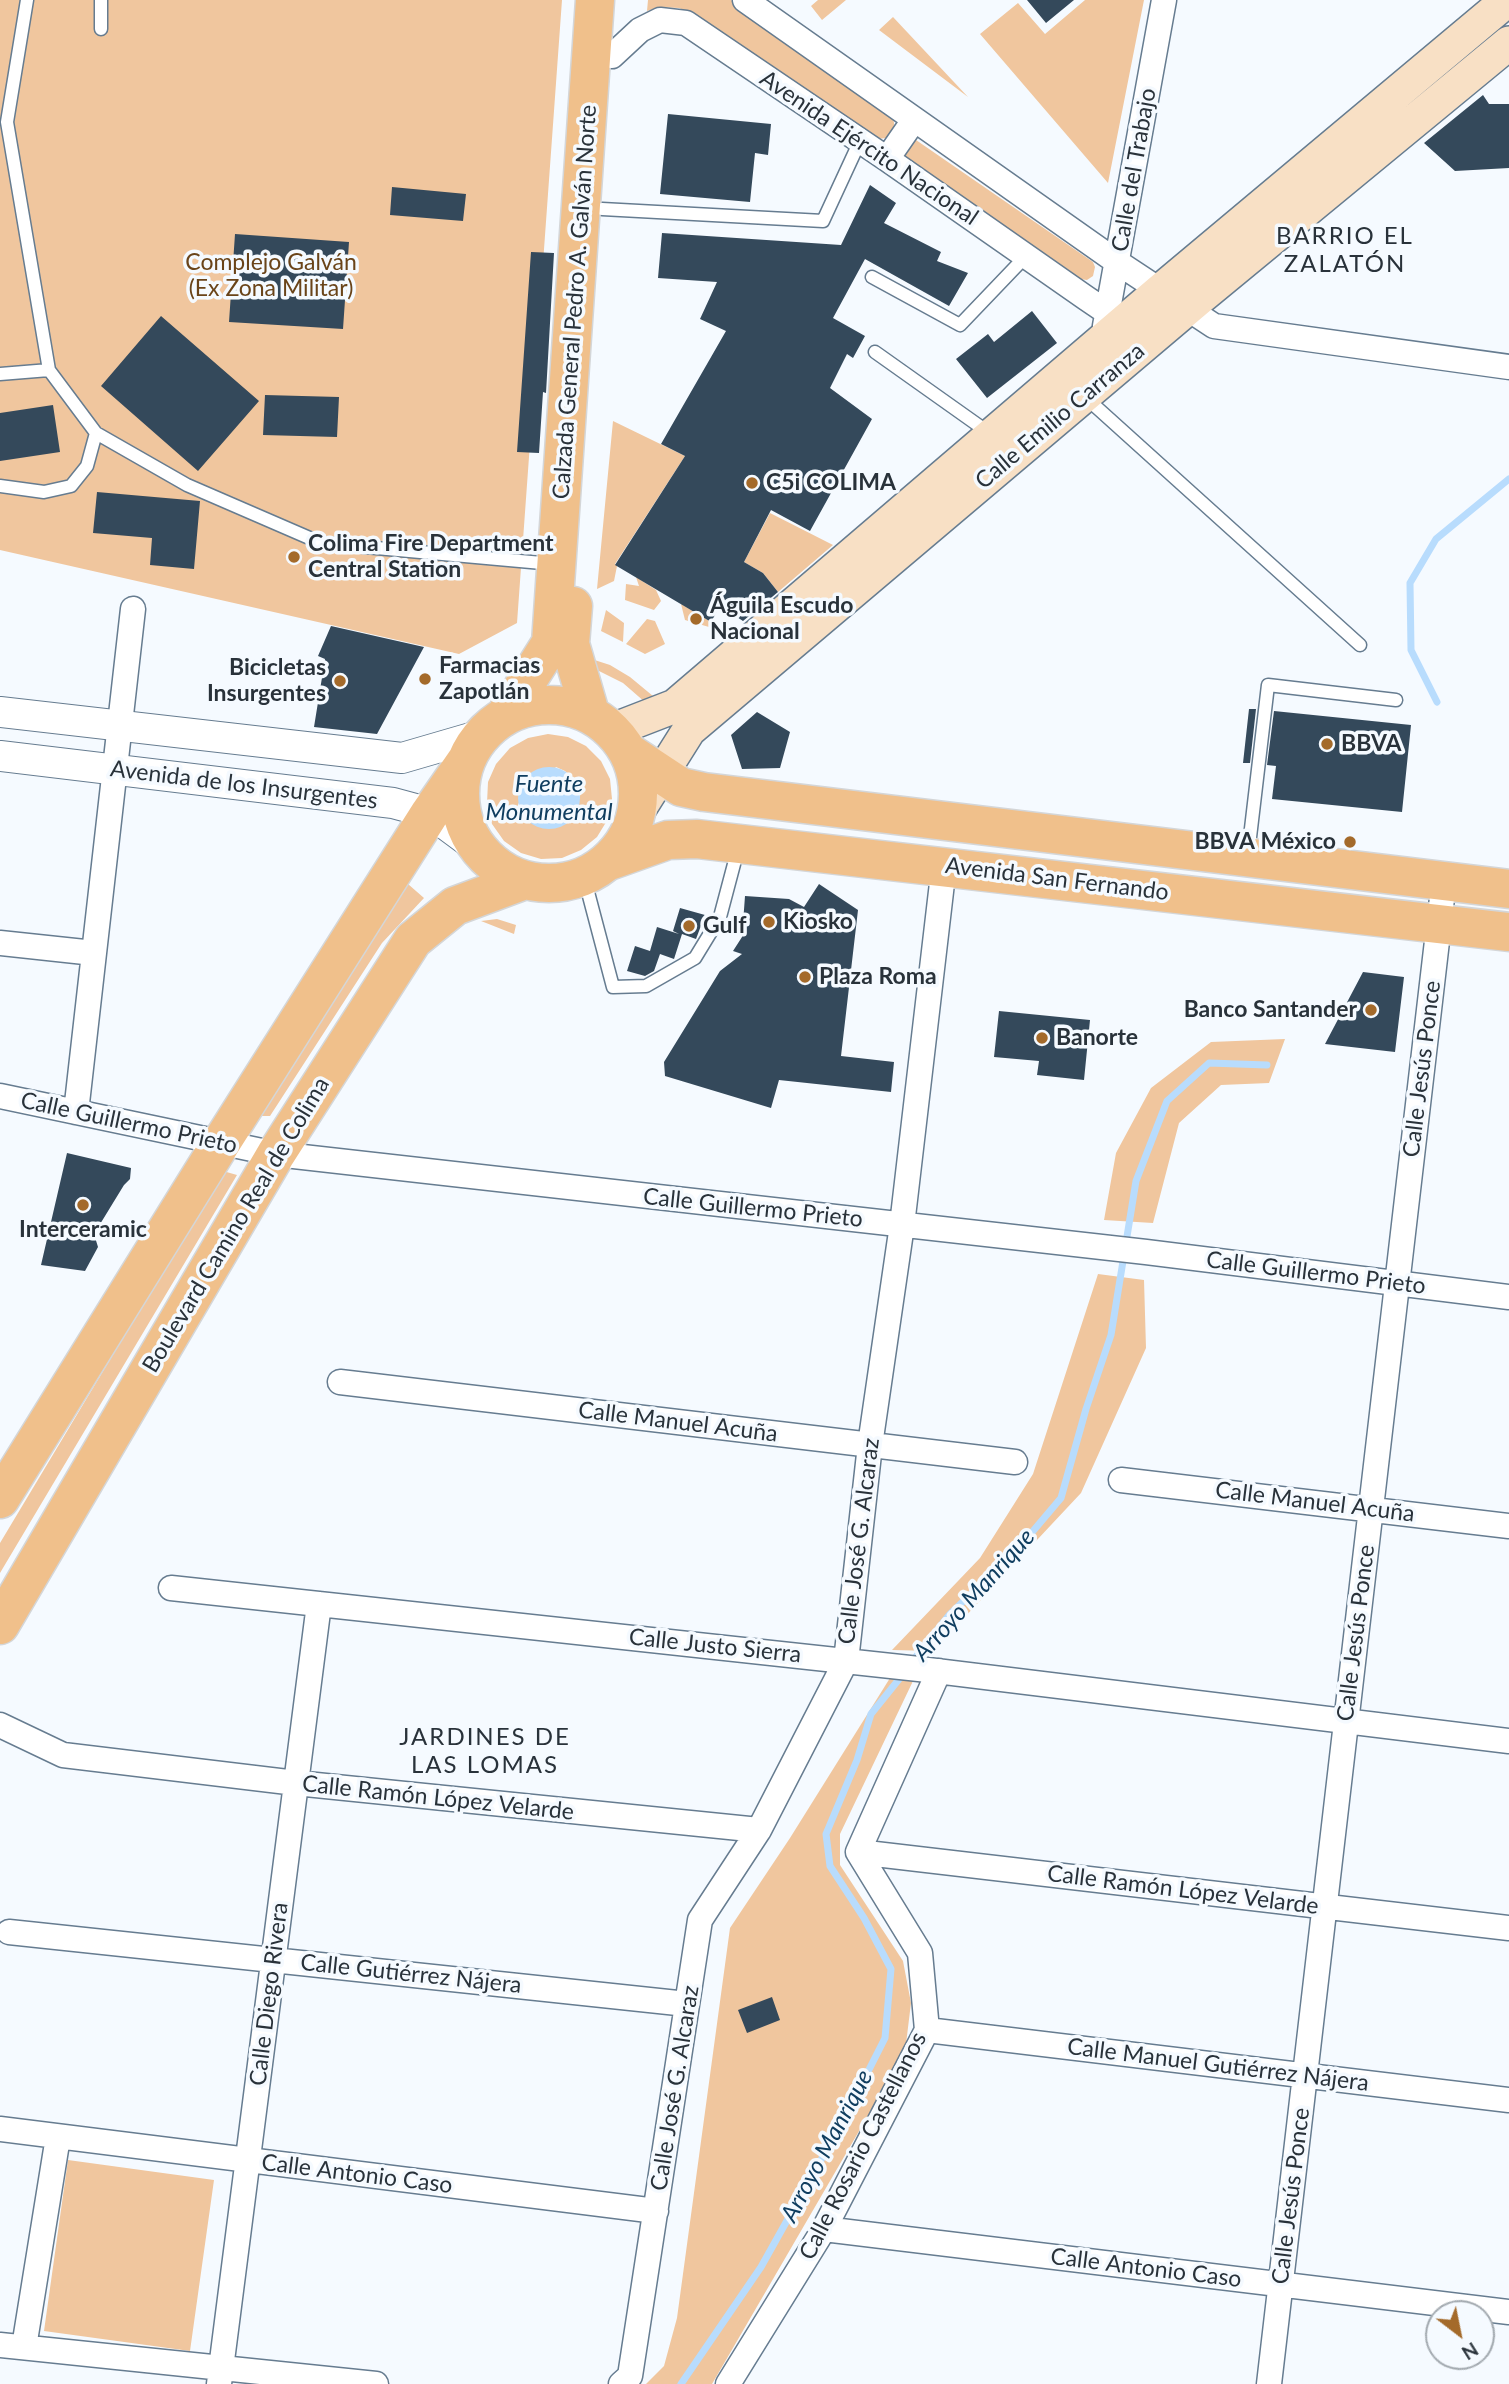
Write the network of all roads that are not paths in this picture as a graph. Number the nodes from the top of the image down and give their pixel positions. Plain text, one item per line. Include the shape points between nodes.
1 (27, 0) edge
2 (101, 0) edge
3 (595, 0) edge
4 (618, 0) edge
5 (746, 0) edge
6 (1164, 0) edge
7 (1506, 4) edge
8 (101, 29) dead end
9 (1509, 43) edge
10 (612, 56) junction
11 (914, 120) junction
12 (860, 141) junction
13 (887, 159) junction
14 (601, 209) junction
15 (1026, 256) junction
16 (1117, 262) junction
17 (872, 277) dead end
18 (1169, 310) junction
19 (1111, 325) junction
20 (875, 352) dead end
21 (1509, 367) edge
22 (49, 370) junction
23 (0, 374) edge
24 (1083, 396) junction
25 (96, 433) junction
26 (992, 435) junction
27 (0, 486) edge
28 (557, 565) junction
29 (133, 609) dead end
30 (1360, 645) dead end
31 (1396, 700) dead end
32 (0, 712) edge
33 (120, 726) junction
34 (484, 737) junction
35 (623, 742) junction
36 (0, 756) edge
37 (115, 769) junction
38 (430, 813) junction
39 (1103, 840) junction
40 (740, 842) junction
41 (476, 847) junction
42 (1247, 858) junction
43 (944, 866) junction
44 (597, 869) junction
45 (525, 880) junction
46 (1444, 881) junction
47 (1100, 884) junction
48 (1509, 889) edge
49 (1439, 923) junction
50 (1509, 932) edge
51 (0, 943) edge
52 (94, 953) junction
53 (2, 1105) edge
54 (76, 1112) junction
55 (221, 1143) junction
56 (276, 1154) junction
57 (902, 1224) junction
58 (1397, 1283) junction
59 (1509, 1297) edge
60 (340, 1382) dead end
61 (870, 1445) junction
62 (1015, 1462) dead end
63 (1121, 1480) dead end
64 (0, 1499) edge
65 (1371, 1509) junction
66 (1509, 1526) edge
67 (171, 1588) dead end
68 (319, 1604) junction
69 (0, 1625) edge
70 (857, 1662) junction
71 (934, 1671) junction
72 (1346, 1721) junction
73 (0, 1724) edge
74 (1509, 1741) edge
75 (296, 1783) junction
76 (759, 1830) junction
77 (858, 1852) junction
78 (1324, 1907) junction
79 (1509, 1928) edge
80 (9, 1932) dead end
81 (273, 1959) junction
82 (687, 2004) junction
83 (927, 2029) junction
84 (1305, 2076) junction
85 (1509, 2100) edge
86 (0, 2129) edge
87 (58, 2137) junction
88 (247, 2160) junction
89 (656, 2211) junction
90 (824, 2229) junction
91 (1280, 2284) junction
92 (1509, 2312) edge
93 (12, 2346) edge
94 (220, 2376) edge
95 (376, 2384) edge
96 (621, 2384) edge
97 (728, 2384) edge
98 (1269, 2384) edge

1 - 22 lane via 7,122
2 - 8 lane
3 - 28 main road, Calzada General Pedro A. Galván Norte
4 - 10 main road, Calzada General Pedro A. Galván Norte
5 - 11 street, Avenida Ejército Nacional
6 - 16 street, Calle del Trabajo
7 - 18 main road, Calle Emilio Carranza
9 - 18 main road, Calle Emilio Carranza
10 - 12 street, Avenida Ejército Nacional via 639,30 660,20 686,23
10 - 14 main road, Calzada General Pedro A. Galván Norte
11 - 13 street
11 - 16 street, Avenida Ejército Nacional
12 - 13 street, Avenida Ejército Nacional
12 - 14 lane via 823,222
13 - 15 street, Avenida Ejército Nacional
14 - 35 main road, Calzada General Pedro A. Galván Norte via 570,644
15 - 17 lane via 960,325
15 - 19 street, Avenida Ejército Nacional
16 - 18 street, Avenida Ejército Nacional
16 - 19 street, Calle del Trabajo
18 - 19 main road, Calle Emilio Carranza
18 - 21 street, Avenida Ejército Nacional via 1214,326
18 - 24 main road, Calle Emilio Carranza
19 - 26 main road, Calle Emilio Carranza
20 - 26 lane
22 - 23 lane
22 - 25 lane
24 - 30 lane
24 - 35 main road, Calle Emilio Carranza via 689,730
25 - 27 lane via 87,466 71,486 44,492
25 - 28 lane via 187,485 321,543
26 - 35 main road, Calle Emilio Carranza via 675,706
28 - 34 main road, Calzada General Pedro A. Galván Norte via 551,643
29 - 33 street
31 - 42 lane via 1268,685
32 - 33 street, Avenida de los Insurgentes
33 - 34 street, Avenida de los Insurgentes via 402,758
33 - 37 street
34 - 35 main road via 532,706 561,704
34 - 38 main road
34 - 41 main road via 459,790 463,820
35 - 39 main road, Avenida San Fernando via 681,786 704,792
35 - 44 main road via 639,782 638,811 628,838
36 - 37 street, Avenida de los Insurgentes
37 - 38 street, Avenida de los Insurgentes via 393,803
37 - 52 street
38 - 41 street, Avenida de los Insurgentes
38 - 55 main road
39 - 42 main road, Avenida San Fernando
39 - 47 main road
40 - 43 main road, Avenida San Fernando
40 - 44 main road, Avenida San Fernando via 668,840
40 - 44 lane via 720,917 695,958 646,986 613,987
41 - 45 main road via 497,868
42 - 46 main road, Avenida San Fernando
43 - 47 main road, Avenida San Fernando
43 - 57 street, Calle José G. Alcaraz
44 - 45 main road via 555,884
45 - 56 main road, Boulevard Camino Real de Colima via 455,906 413,940
46 - 48 main road, Avenida San Fernando
46 - 49 street, Calle Jesús Ponce
47 - 49 main road, Avenida San Fernando
49 - 50 main road, Avenida San Fernando
49 - 58 street, Calle Jesús Ponce
51 - 52 street
52 - 54 street
53 - 54 street, Calle Guillermo Prieto
54 - 55 street, Calle Guillermo Prieto
55 - 56 street, Calle Guillermo Prieto
55 - 64 main road
56 - 57 street, Calle Guillermo Prieto
56 - 69 main road, Boulevard Camino Real de Colima
57 - 58 street, Calle Guillermo Prieto
57 - 61 street, Calle José G. Alcaraz
58 - 59 street, Calle Guillermo Prieto
58 - 65 street, Calle Jesús Ponce
60 - 61 street, Calle Manuel Acuña
61 - 62 street, Calle Manuel Acuña
61 - 70 street, Calle José G. Alcaraz
63 - 65 street, Calle Manuel Acuña
65 - 66 street, Calle Manuel Acuña
65 - 72 street, Calle Jesús Ponce
67 - 68 street, Calle Justo Sierra
68 - 70 street, Calle Justo Sierra
68 - 75 street, Calle Diego Rivera
70 - 71 street, Calle Justo Sierra
70 - 76 street, Calle José G. Alcaraz
71 - 72 street, Calle Justo Sierra
71 - 77 street
72 - 74 street, Calle Justo Sierra
72 - 78 street, Calle Jesús Ponce
73 - 75 street, Calle Ramón López Velarde via 63,1755
75 - 76 street, Calle Ramón López Velarde
75 - 81 street, Calle Diego Rivera
76 - 82 street, Calle José G. Alcaraz via 700,1920
77 - 78 street, Calle Ramón López Velarde
77 - 83 street, Calle Rosario Castellanos via 920,1953
78 - 79 street, Calle Ramón López Velarde
78 - 84 street, Calle Jesús Ponce
80 - 81 street, Calle Gutiérrez Nájera
81 - 82 street, Calle Gutiérrez Nájera
81 - 88 street, Calle Diego Rivera
82 - 89 street, Calle José G. Alcaraz
83 - 84 street, Calle Manuel Gutiérrez Nájera
83 - 90 street, Calle Rosario Castellanos
84 - 85 street, Calle Manuel Gutiérrez Nájera
84 - 91 street, Calle Jesús Ponce
86 - 87 street, Calle Antonio Caso
87 - 88 street, Calle Antonio Caso
87 - 93 street
88 - 89 street, Calle Antonio Caso
88 - 94 street, Calle Diego Rivera
89 - 96 street, Calle José G. Alcaraz via 629,2376
90 - 91 street, Calle Antonio Caso
90 - 97 street, Calle Rosario Castellanos
91 - 92 street, Calle Antonio Caso
91 - 98 street, Calle Jesús Ponce
93 - 94 street
94 - 95 street

